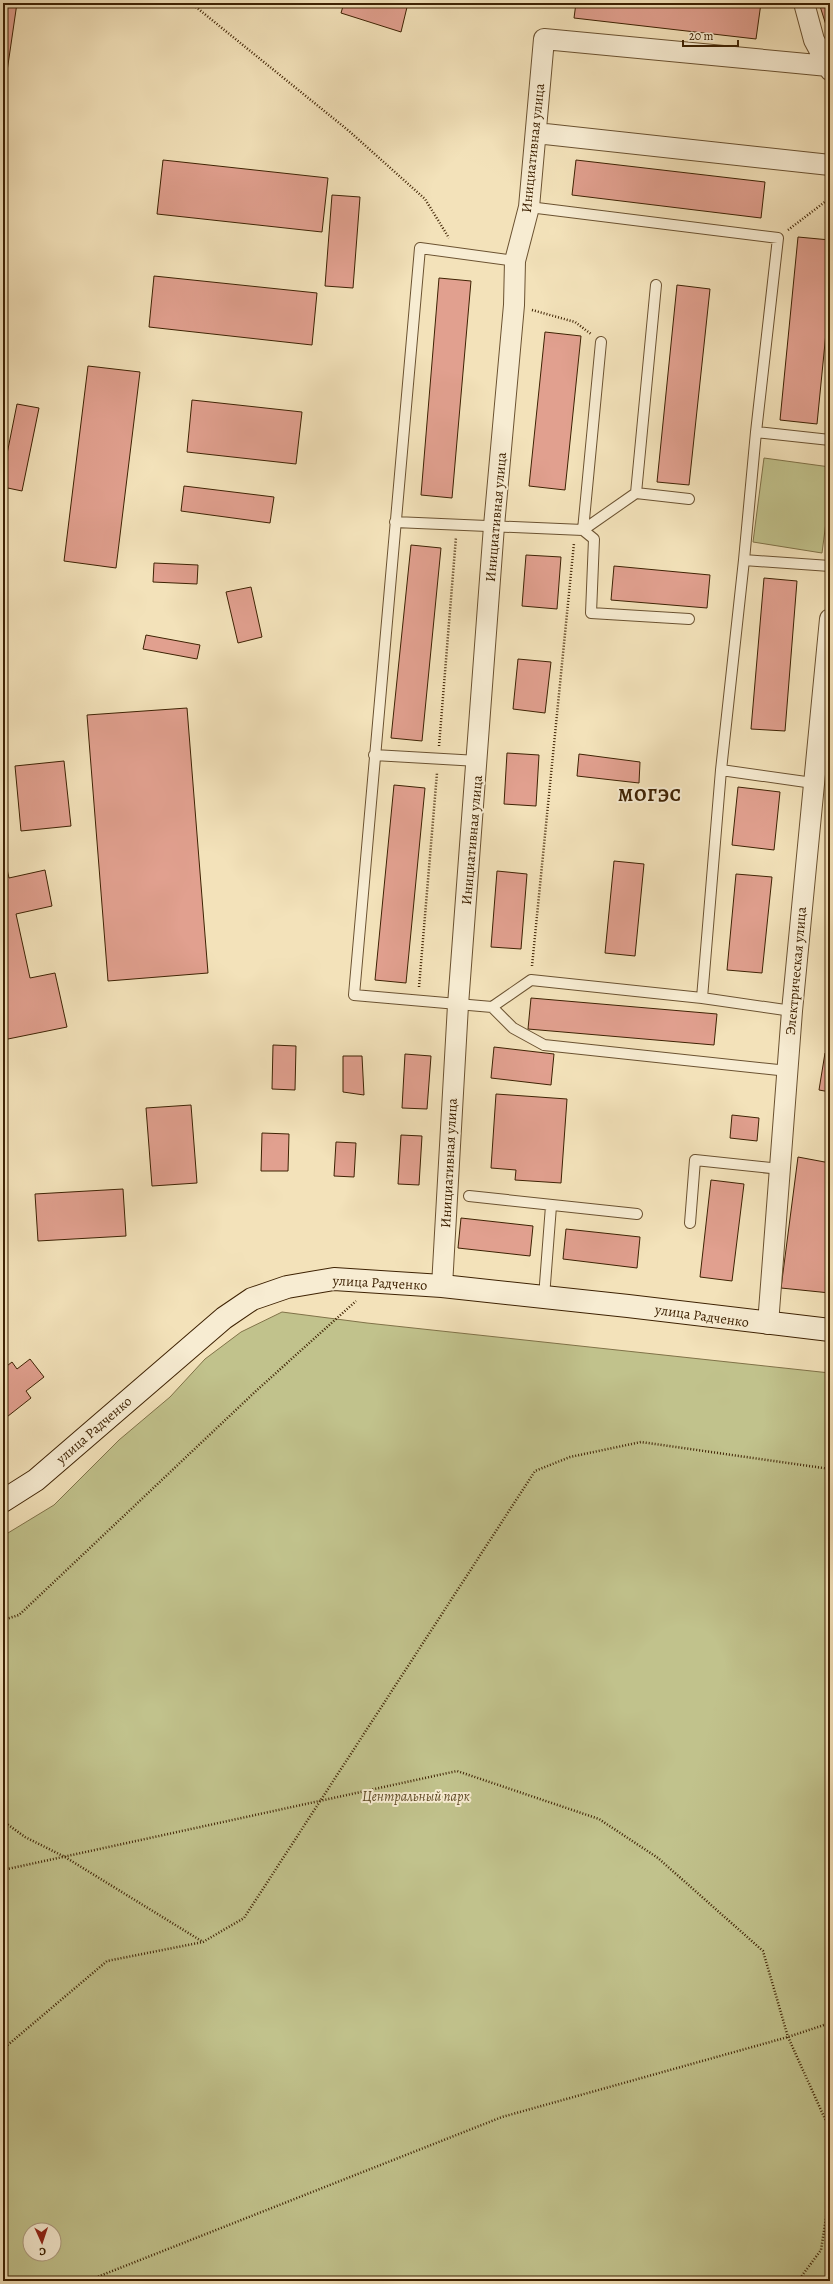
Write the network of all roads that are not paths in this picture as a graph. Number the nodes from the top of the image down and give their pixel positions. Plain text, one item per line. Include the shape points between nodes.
1 (804, 3) edge
2 (829, 68) edge
3 (536, 133) junction
4 (830, 165) edge
5 (529, 207) junction
6 (515, 261) junction
7 (656, 285) dead end
8 (601, 342) road end
9 (756, 432) junction
10 (830, 440) edge
11 (636, 493) junction
12 (689, 499) dead end
13 (395, 522) junction
14 (494, 526) junction
15 (579, 530) junction
16 (744, 560) junction
17 (830, 566) edge
18 (689, 619) dead end
19 (830, 619) edge
20 (374, 755) junction
21 (478, 761) junction
22 (721, 770) junction
23 (813, 783) junction
24 (702, 998) junction
25 (458, 1005) junction
26 (492, 1007) junction
27 (792, 1011) junction
28 (788, 1071) junction
29 (780, 1169) junction
30 (469, 1196) dead end
31 (551, 1206) junction
32 (637, 1214) dead end
33 (690, 1223) dead end
34 (442, 1286) junction
35 (544, 1297) junction
36 (768, 1324) junction
37 (830, 1330) edge
38 (3, 1501) edge

1 - 2 street via 814,40
2 - 3 street, Инициативная улица via 544,39
3 - 4 street
3 - 5 street, Инициативная улица
5 - 6 street, Инициативная улица
5 - 9 lane via 778,238
6 - 13 lane via 420,248
6 - 14 street, Инициативная улица via 514,305
7 - 11 lane
8 - 15 lane
9 - 10 lane
9 - 16 lane
11 - 12 lane
11 - 15 lane
13 - 14 lane
13 - 20 lane
14 - 15 lane
14 - 21 street, Инициативная улица
15 - 18 lane via 594,539 591,613
16 - 17 lane
16 - 22 lane
19 - 23 street, Электрическая улица
20 - 21 lane
20 - 25 lane via 354,995
21 - 25 street, Инициативная улица
22 - 23 lane
22 - 24 lane
23 - 27 street, Электрическая улица
24 - 26 lane via 531,980
24 - 27 lane
25 - 26 lane
25 - 34 street, Инициативная улица
26 - 28 lane via 513,1028 544,1045
27 - 28 street, Электрическая улица
28 - 29 street, Электрическая улица
29 - 33 lane via 695,1160
29 - 36 street, Электрическая улица
30 - 31 lane
31 - 32 lane
31 - 35 lane
34 - 35 street, улица Радченко
34 - 38 street, улица Радченко via 334,1278 287,1286 252,1299 224,1318 36,1480
35 - 36 street, улица Радченко
36 - 37 street, улица Радченко

